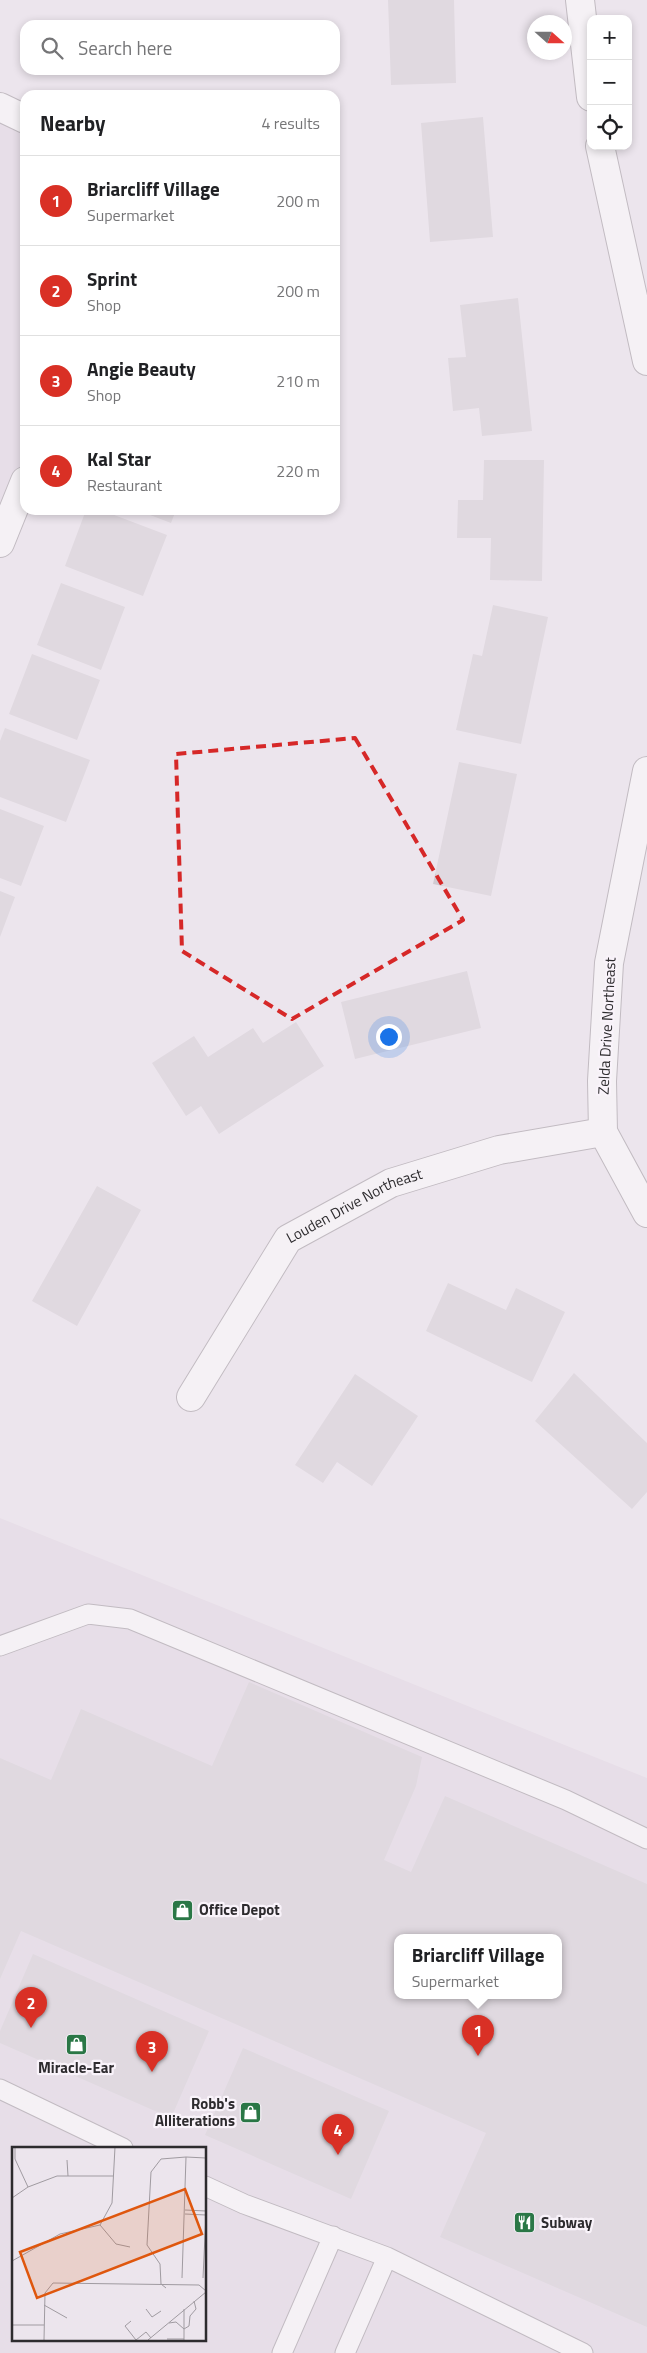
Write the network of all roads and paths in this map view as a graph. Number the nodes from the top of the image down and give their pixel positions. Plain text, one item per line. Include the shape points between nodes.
1 (580, 0) edge
2 (587, 62) edge
3 (0, 107) edge
4 (20, 117) edge
5 (601, 150) edge
6 (647, 361) edge
7 (20, 493) edge
8 (0, 543) edge
9 (647, 771) edge
10 (602, 1132) junction
11 (647, 1213) edge
12 (191, 1397) dead end
13 (0, 1646) edge
14 (647, 1839) edge
15 (0, 2089) edge
16 (121, 2147) edge
17 (206, 2186) edge
18 (333, 2236) junction
19 (387, 2257) junction
20 (282, 2353) edge
21 (345, 2353) edge
22 (583, 2353) edge

1 - 2 street
3 - 4 street
5 - 6 street
7 - 8 street
9 - 10 street, Zelda Drive Northeast via 609,963
10 - 11 street, Zelda Drive Northeast
10 - 12 street, Louden Drive Northeast via 500,1150 391,1183 288,1239
13 - 14 lane via 88,1614 130,1618 566,1800
15 - 16 lane
17 - 18 lane via 244,2204
18 - 19 lane
18 - 20 lane
19 - 21 lane
19 - 22 lane

